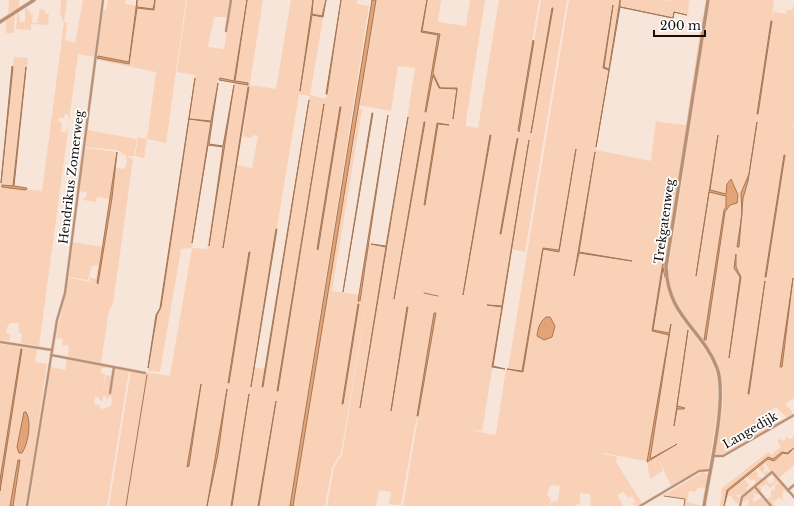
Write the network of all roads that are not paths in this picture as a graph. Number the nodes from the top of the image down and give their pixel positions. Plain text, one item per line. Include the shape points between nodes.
1 (34, 0) edge
2 (102, 0) edge
3 (231, 0) edge
4 (708, 0) edge
5 (0, 22) edge
6 (226, 31) dead end
7 (0, 342) edge
8 (52, 350) junction
9 (51, 355) junction
10 (114, 367) junction
11 (145, 373) dead end
12 (110, 393) dead end
13 (794, 415) edge
14 (712, 456) junction
15 (710, 470) junction
16 (794, 484) edge
17 (755, 487) junction
18 (788, 490) junction
19 (794, 497) edge
20 (27, 506) edge
21 (640, 506) edge
22 (704, 506) edge
23 (740, 506) edge
24 (771, 506) edge

1 - 5 street
2 - 8 street, Hendrikus Zomerweg via 65,293 57,316
3 - 6 street
4 - 14 street, Trekgatenweg via 666,267 668,287 676,307 708,351 719,376 721,401
7 - 8 street
8 - 9 street, Hendrikus Zomerweg
9 - 10 street
9 - 20 street, Hendrikus Zomerweg
10 - 11 street
10 - 12 street
13 - 14 street, Langedijk via 725,455
14 - 15 street, Langedijk
15 - 21 street via 699,471
15 - 22 street, Langedijk
16 - 18 street
17 - 18 street via 772,472
17 - 23 street via 742,497
17 - 24 street
18 - 19 street

